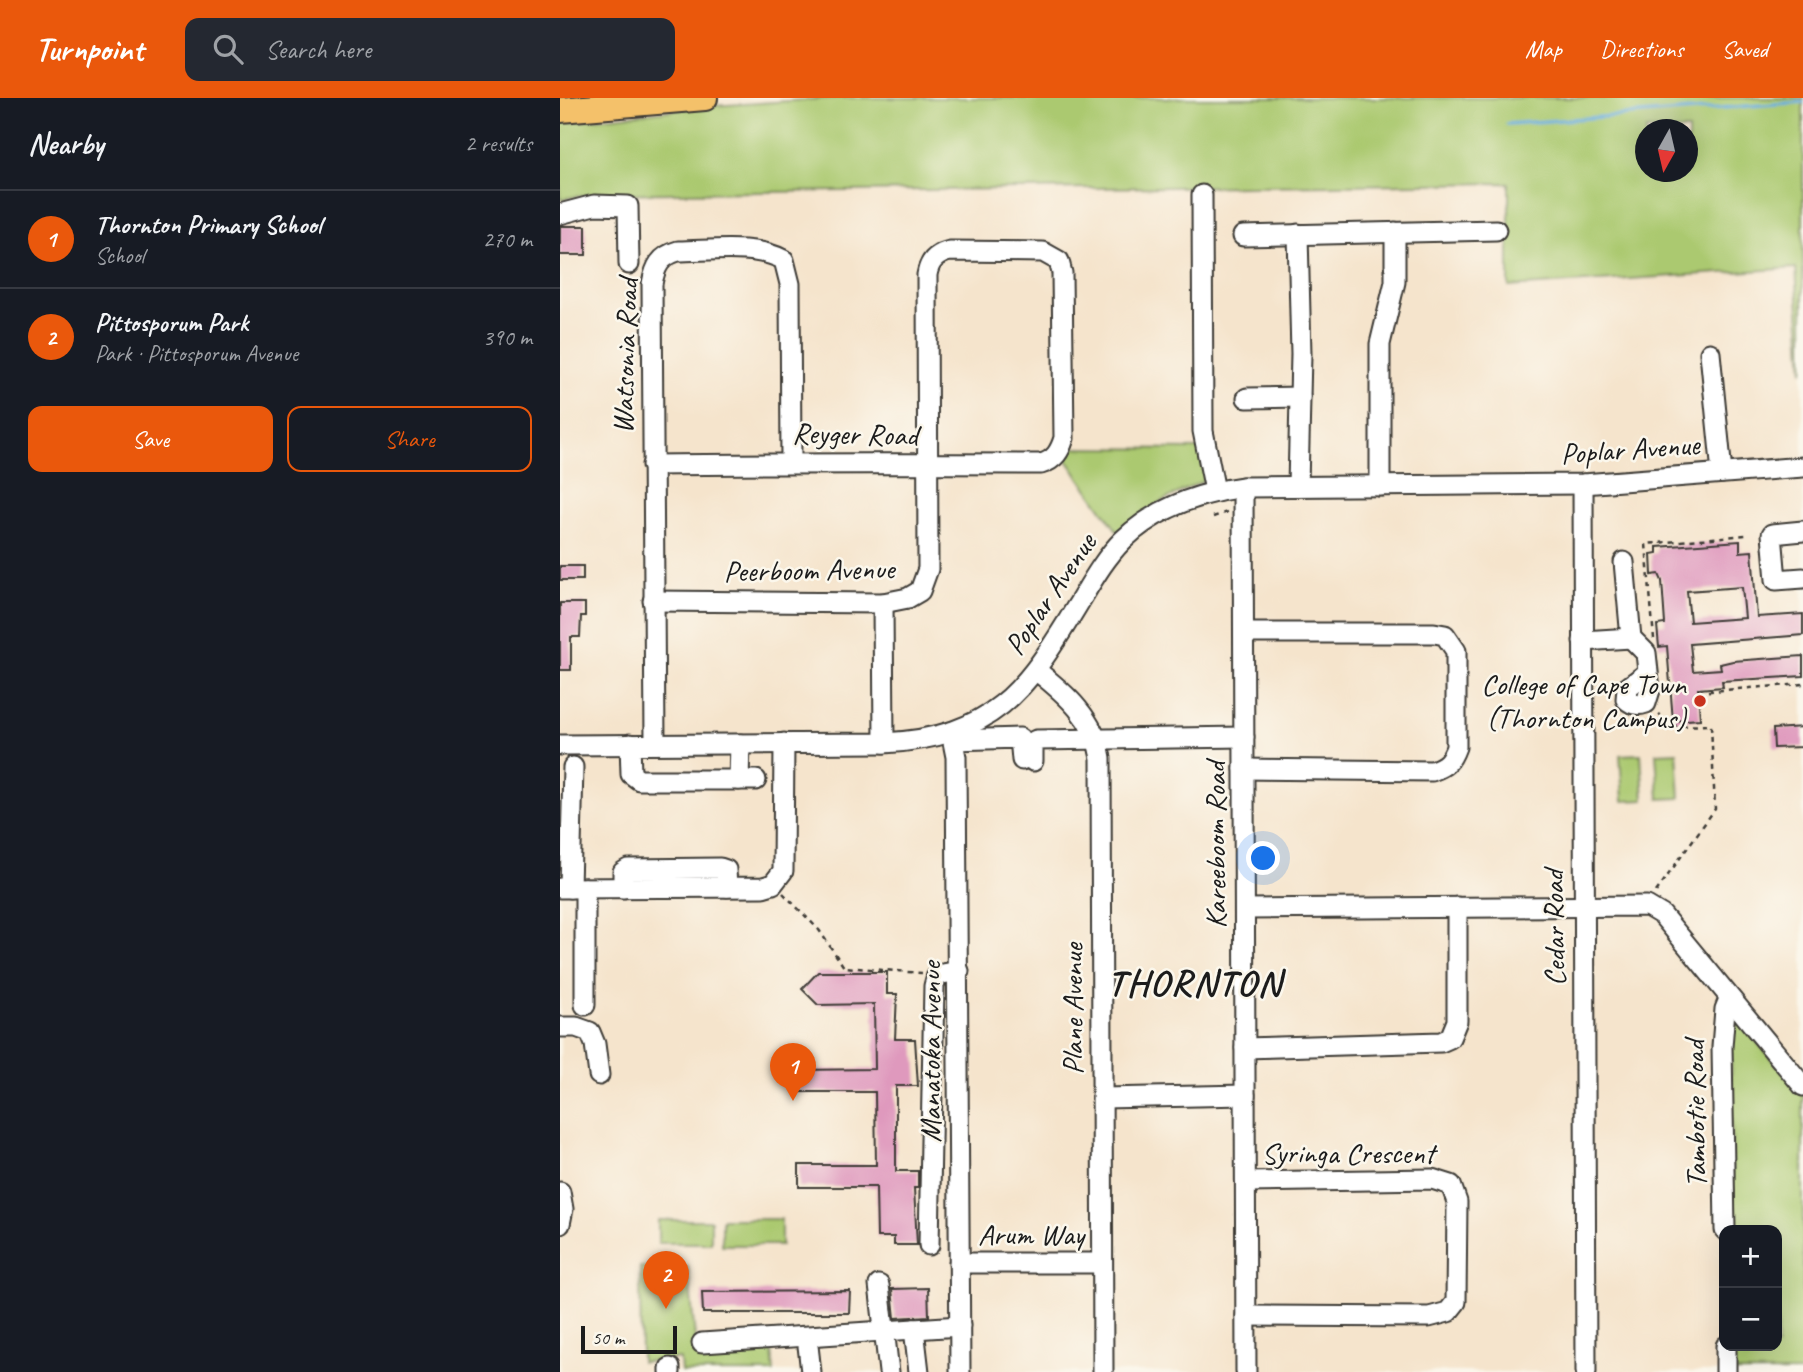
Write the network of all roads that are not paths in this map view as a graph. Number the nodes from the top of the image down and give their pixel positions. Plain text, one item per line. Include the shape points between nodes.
1 (705, 98) edge
2 (560, 99) edge
3 (572, 109) edge
4 (1202, 195) dead end
5 (560, 214) edge
6 (1496, 230) dead end
7 (1395, 232) junction
8 (1298, 234) junction
9 (1243, 236) dead end
10 (629, 264) dead end
11 (1710, 353) dead end
12 (1300, 397) junction
13 (1247, 398) dead end
14 (1056, 456) joint
15 (791, 463) junction
16 (928, 464) junction
17 (652, 465) junction
18 (1803, 467) edge
19 (1722, 473) junction
20 (1583, 484) junction
21 (1243, 486) junction
22 (1298, 486) junction
23 (1380, 486) junction
24 (1215, 491) junction
25 (1803, 531) edge
26 (1624, 562) dead end
27 (1803, 578) edge
28 (653, 601) junction
29 (883, 603) junction
30 (1244, 633) junction
31 (1583, 641) junction
32 (1638, 644) junction
33 (1037, 671) junction
34 (1646, 703) road end
35 (953, 736) junction
36 (1244, 737) junction
37 (1096, 738) junction
38 (784, 743) junction
39 (884, 743) junction
40 (630, 744) junction
41 (655, 744) junction
42 (740, 744) junction
43 (560, 745) edge
44 (573, 768) dead end
45 (1244, 769) junction
46 (572, 888) edge
47 (1583, 906) junction
48 (1457, 907) junction
49 (1245, 909) junction
50 (959, 971) junction
51 (1729, 999) junction
52 (586, 1005) dead end
53 (560, 1027) edge
54 (1245, 1048) junction
55 (599, 1075) dead end
56 (1803, 1086) edge
57 (1245, 1095) junction
58 (1102, 1098) junction
59 (1246, 1182) junction
60 (560, 1192) edge
61 (560, 1224) edge
62 (1726, 1225) edge
63 (929, 1245) dead end
64 (1102, 1263) junction
65 (959, 1264) junction
66 (878, 1285) dead end
67 (1246, 1316) junction
68 (960, 1326) junction
69 (914, 1329) junction
70 (885, 1331) junction
71 (807, 1337) junction
72 (702, 1343) dead end
73 (1726, 1351) edge
74 (811, 1372) edge
75 (889, 1372) edge
76 (919, 1372) edge
77 (960, 1372) edge
78 (1103, 1372) edge
79 (1247, 1372) edge
80 (1586, 1372) edge
81 (1726, 1372) edge

1 - 3 main road
2 - 3 main road
4 - 24 street via 1202,431
5 - 10 street via 594,205 628,206
6 - 7 street
7 - 8 street
7 - 23 street via 1394,291 1380,344
8 - 9 street
8 - 12 street
11 - 19 street
12 - 13 street
12 - 22 street
14 - 16 street, Reyger Road via 1041,464
14 - 16 street, Peerboom Avenue via 1064,438 1059,261 1043,252 950,251 934,258 927,275
15 - 16 street, Reyger Road
15 - 17 street, Reyger Road
15 - 17 street, Watsonia Road via 790,284 784,260 759,252 678,251 659,262 652,284
16 - 29 street, Peerboom Avenue via 925,580 920,591 908,598
17 - 28 street, Watsonia Road
18 - 19 street, Poplar Avenue
19 - 20 street, Poplar Avenue
20 - 23 street, Poplar Avenue
20 - 31 street, Cedar Road
21 - 22 street, Poplar Avenue
21 - 24 street, Poplar Avenue
21 - 30 street, Kareeboom Road
22 - 23 street, Poplar Avenue
24 - 33 street, Poplar Avenue via 1166,510 1123,540 1098,570
25 - 27 street via 1772,534 1776,580
26 - 32 street
28 - 29 street, Peerboom Avenue
28 - 41 street, Watsonia Road
29 - 39 street
30 - 36 street, Kareeboom Road
30 - 45 street via 1445,635 1456,651 1456,747 1452,759 1432,771
31 - 32 street
31 - 47 street, Cedar Road
32 - 34 street via 1650,690
33 - 35 street, Poplar Avenue via 997,708
33 - 37 street, Plane Avenue via 1082,713
35 - 37 street via 1020,738 1027,760 1036,740
35 - 39 street, Poplar Avenue
35 - 50 street, Manatoka Avenue
36 - 37 street
36 - 45 street, Kareeboom Road
37 - 58 street, Plane Avenue via 1101,758
38 - 39 street, Poplar Avenue
38 - 42 street, Poplar Avenue
38 - 46 street via 783,871 773,884
40 - 41 street, Poplar Avenue
40 - 42 street via 631,774 639,780 748,780
40 - 43 street, Poplar Avenue
41 - 42 street, Poplar Avenue
44 - 46 street
45 - 49 street, Kareeboom Road
46 - 52 street
47 - 48 street
47 - 51 street via 1654,909
47 - 80 street, Cedar Road
48 - 49 street
48 - 54 street via 1457,1021 1450,1038 1441,1042
49 - 54 street, Kareeboom Road
50 - 63 street via 937,975 934,986
50 - 65 street, Manatoka Avenue
51 - 56 street
51 - 62 street, Tambotie Road via 1723,1047
53 - 55 street via 590,1032
54 - 57 street, Kareeboom Road
57 - 58 street
57 - 59 street, Kareeboom Road
58 - 64 street, Plane Avenue
59 - 67 street, Kareeboom Road
59 - 67 street, Syringa Crescent via 1441,1180 1451,1185 1457,1202 1455,1302 1448,1312 1429,1317
60 - 61 street
64 - 65 street, Arum Way
64 - 78 street, Plane Avenue
65 - 68 street, Manatoka Avenue
66 - 70 street
67 - 79 street, Kareeboom Road
68 - 69 street
68 - 77 street, Manatoka Avenue
69 - 70 street
69 - 76 street
70 - 71 street
70 - 75 street
71 - 72 street
71 - 74 street
73 - 81 street

